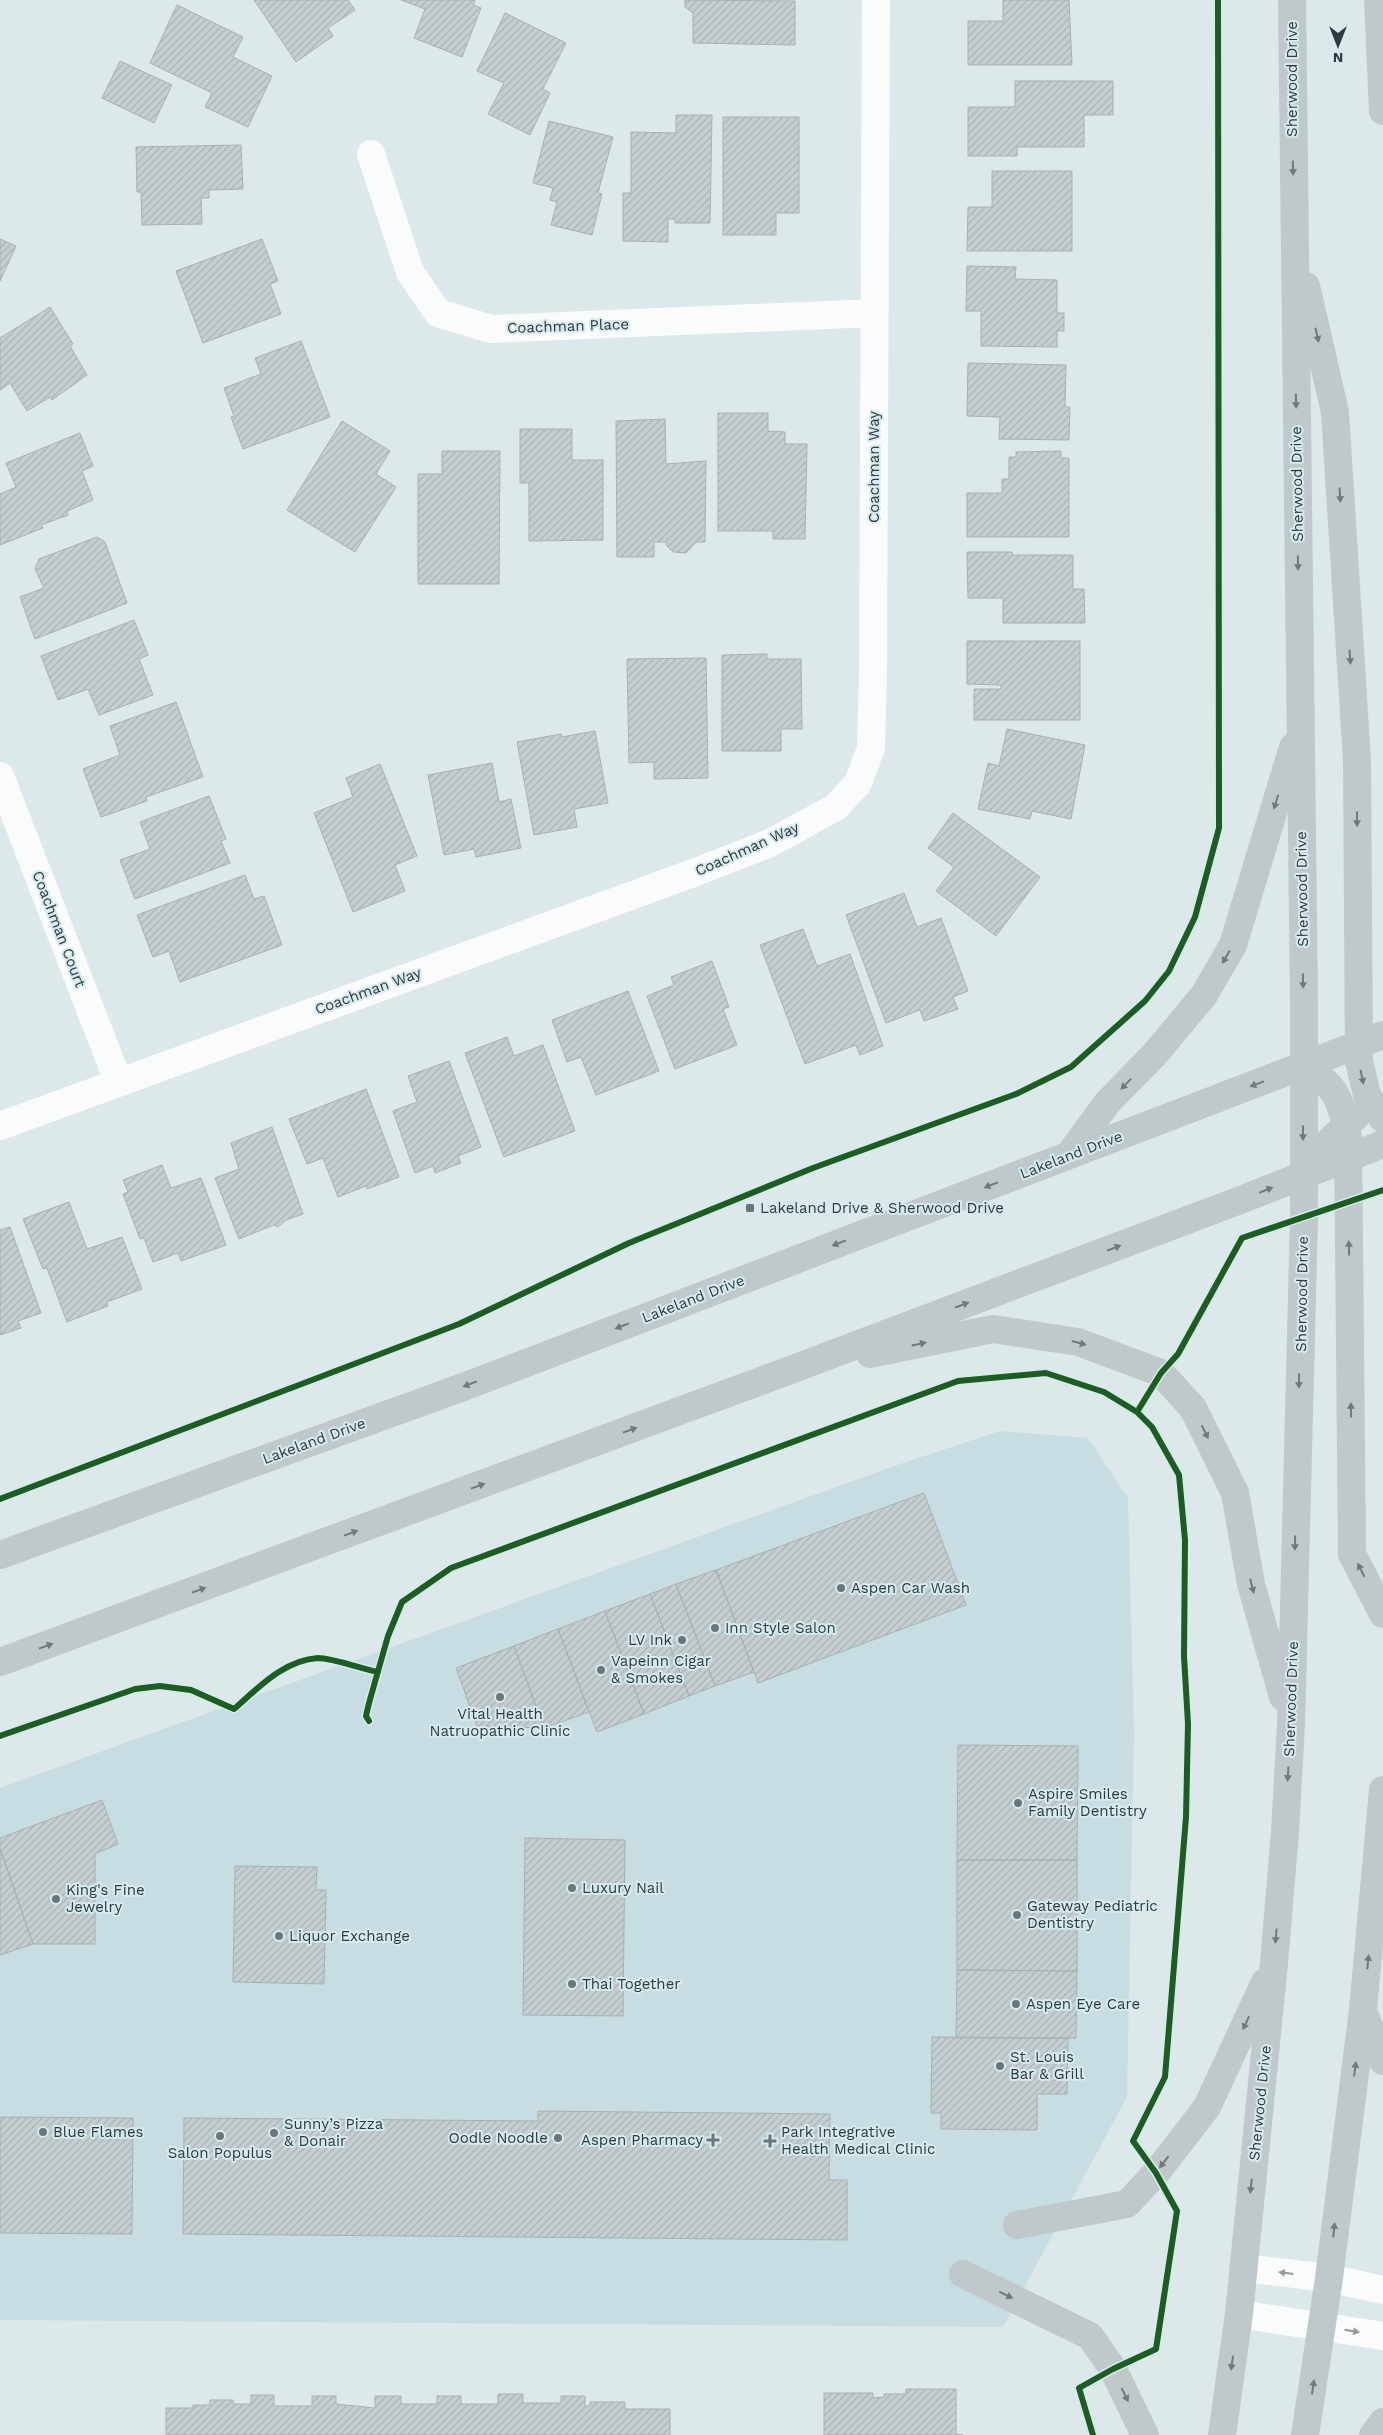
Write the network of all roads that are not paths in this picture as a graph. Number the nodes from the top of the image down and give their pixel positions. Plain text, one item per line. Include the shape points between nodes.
1 (876, 0) edge
2 (1292, 0) edge
3 (1378, 0) edge
4 (1383, 111) edge
5 (370, 154) dead end
6 (1294, 236) junction
7 (874, 313) junction
8 (1300, 722) junction
9 (0, 776) edge
10 (1383, 1036) edge
11 (1358, 1046) junction
12 (1302, 1067) junction
13 (118, 1082) junction
14 (1379, 1109) edge
15 (1346, 1124) junction
16 (0, 1126) edge
17 (1383, 1144) edge
18 (1069, 1156) junction
19 (1350, 1157) junction
20 (1303, 1175) junction
21 (786, 1372) junction
22 (0, 1555) edge
23 (1383, 1614) edge
24 (0, 1662) edge
25 (1290, 1725) junction
26 (1383, 1790) edge
27 (1274, 1963) junction
28 (1363, 2010) junction
29 (1383, 2061) edge
30 (1017, 2225) dead end
31 (1244, 2268) junction
32 (962, 2274) dead end
33 (1329, 2278) junction
34 (1383, 2290) edge
35 (1239, 2314) junction
36 (1321, 2326) junction
37 (1383, 2336) edge
38 (1383, 2422) edge
39 (1145, 2435) edge
40 (1222, 2435) edge
41 (1305, 2435) edge
42 (1373, 2435) edge

1 - 7 street, Coachman Way
2 -> 6 main road, Sherwood Drive
3 - 4 main road
5 - 7 street, Coachman Place via 410,272 438,313 491,329
6 -> 8 main road, Sherwood Drive
6 -> 11 main road via 1335,412 1357,761
7 - 13 street, Coachman Way via 871,748 858,783 836,807 770,843 696,872
8 -> 12 main road, Sherwood Drive
8 -> 18 main road via 1233,945 1204,995 1154,1055 1107,1104
9 - 13 street, Coachman Court
10 - 11 main road, Lakeland Drive
11 - 12 main road, Lakeland Drive
11 -> 14 main road via 1362,1079
12 - 15 main road via 1316,1073 1333,1090
12 -> 18 main road, Lakeland Drive
12 -> 20 main road, Sherwood Drive
13 - 16 street, Coachman Way
14 - 15 main road
15 - 19 main road
15 - 20 main road via 1317,1154
17 - 19 main road
18 -> 22 main road, Lakeland Drive via 466,1386
19 - 20 main road
23 -> 19 main road via 1352,1554
21 -> 20 main road
20 -> 25 main road, Sherwood Drive
24 -> 21 main road
21 -> 25 main road via 993,1329 1078,1342 1162,1373 1193,1408 1234,1493 1251,1584
25 -> 27 main road, Sherwood Drive
28 -> 26 main road
27 -> 30 main road via 1207,2107 1156,2173 1126,2204
27 -> 31 main road, Sherwood Drive
28 - 29 main road
33 -> 28 main road
33 -> 31 street
31 - 35 main road, Sherwood Drive
32 -> 39 main road via 1090,2336 1113,2369
33 - 34 street
33 - 36 main road
35 - 36 street
35 -> 40 main road, Sherwood Drive
36 -> 37 street
41 -> 36 main road
38 - 42 main road

